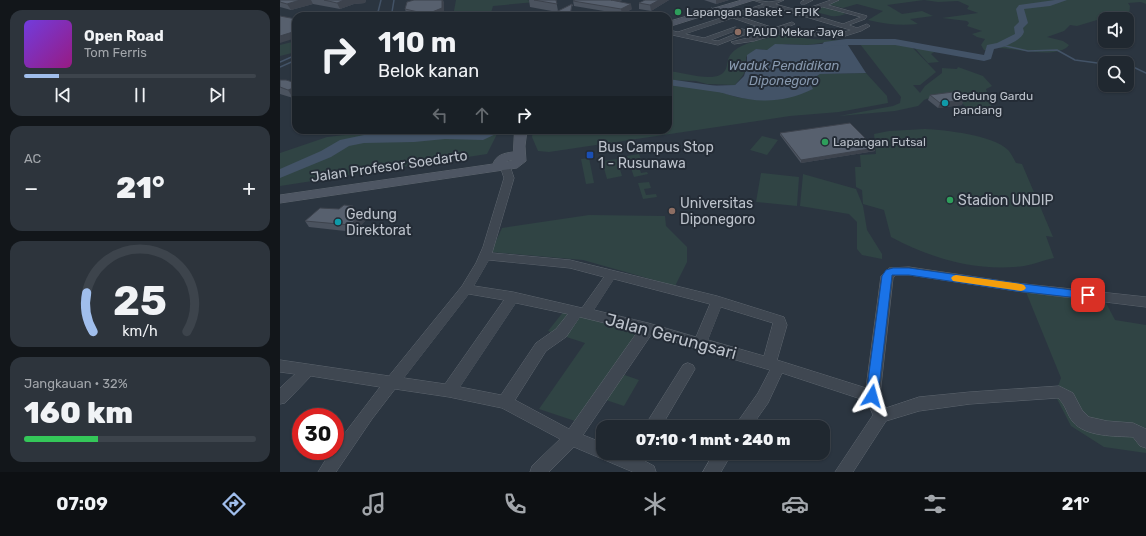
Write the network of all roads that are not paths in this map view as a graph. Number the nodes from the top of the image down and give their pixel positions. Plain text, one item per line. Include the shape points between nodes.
1 (743, 0) edge
2 (750, 0) edge
3 (756, 0) edge
4 (781, 0) edge
5 (810, 0) edge
6 (836, 0) edge
7 (803, 3) dead end
8 (770, 4) junction
9 (823, 5) junction
10 (715, 10) junction
11 (800, 13) junction
12 (733, 16) junction
13 (829, 22) junction
14 (672, 23) edge
15 (792, 24) dead end
16 (762, 26) junction
17 (843, 26) junction
18 (868, 26) dead end
19 (859, 30) junction
20 (776, 31) junction
21 (672, 33) edge
22 (678, 34) junction
23 (798, 34) junction
24 (824, 35) junction
25 (705, 40) junction
26 (732, 42) dead end
27 (696, 46) dead end
28 (516, 136) edge
29 (507, 163) junction
30 (280, 194) edge
31 (280, 199) edge
32 (485, 256) junction
33 (611, 275) junction
34 (466, 289) junction
35 (513, 297) junction
36 (717, 301) junction
37 (1146, 302) edge
38 (581, 312) junction
39 (648, 328) junction
40 (700, 344) junction
41 (774, 365) junction
42 (280, 366) edge
43 (688, 368) dead end
44 (308, 370) junction
45 (392, 383) junction
46 (450, 391) junction
47 (872, 396) junction
48 (280, 398) edge
49 (505, 402) junction
50 (881, 416) junction
51 (656, 420) edge
52 (747, 420) edge
53 (572, 438) junction
54 (1146, 441) edge
55 (596, 448) edge
56 (635, 460) edge
57 (719, 460) edge
58 (326, 472) edge
59 (538, 472) edge
60 (648, 472) edge
61 (711, 472) edge
62 (843, 472) edge

1 - 10 street
2 - 10 street
3 - 8 street
4 - 8 street
5 - 7 street
6 - 9 street
8 - 11 street
8 - 12 street
9 - 11 street
9 - 17 street via 864,16
10 - 12 street
10 - 14 street
11 - 13 street
12 - 16 street
12 - 22 street
13 - 17 street
13 - 23 street
15 - 20 street
16 - 20 street
16 - 25 street via 718,43
17 - 19 street
17 - 24 street
18 - 19 street
19 - 24 street via 846,35
20 - 23 street
20 - 26 street via 754,39
21 - 22 street
22 - 25 street
23 - 24 street
25 - 27 street
28 - 29 street
29 - 30 street, Jalan Profesor Soedarto
29 - 31 street, Jalan Profesor Soedarto
29 - 32 street via 509,178
32 - 33 street via 570,264
32 - 34 street
33 - 36 street
33 - 38 street
34 - 35 street, Jalan Gerungsari
34 - 45 street
35 - 38 street, Jalan Gerungsari
35 - 46 street
36 - 40 street
36 - 41 street via 779,320
37 - 47 street via 893,271 887,276
38 - 39 street, Jalan Gerungsari
38 - 49 street via 561,333 541,347
39 - 40 street, Jalan Gerungsari
39 - 53 street
40 - 41 street, Jalan Gerungsari
41 - 47 street, Jalan Gerungsari
41 - 52 street via 763,398
42 - 44 street
43 - 51 street
44 - 45 street
44 - 48 street
45 - 46 street
45 - 58 street
46 - 49 street
47 - 50 street
49 - 53 street
50 - 54 street via 919,404 1059,392 1068,397 1076,414 1084,422 1133,430 1139,432
50 - 62 street
53 - 55 street
53 - 59 street
56 - 60 street
57 - 61 street

